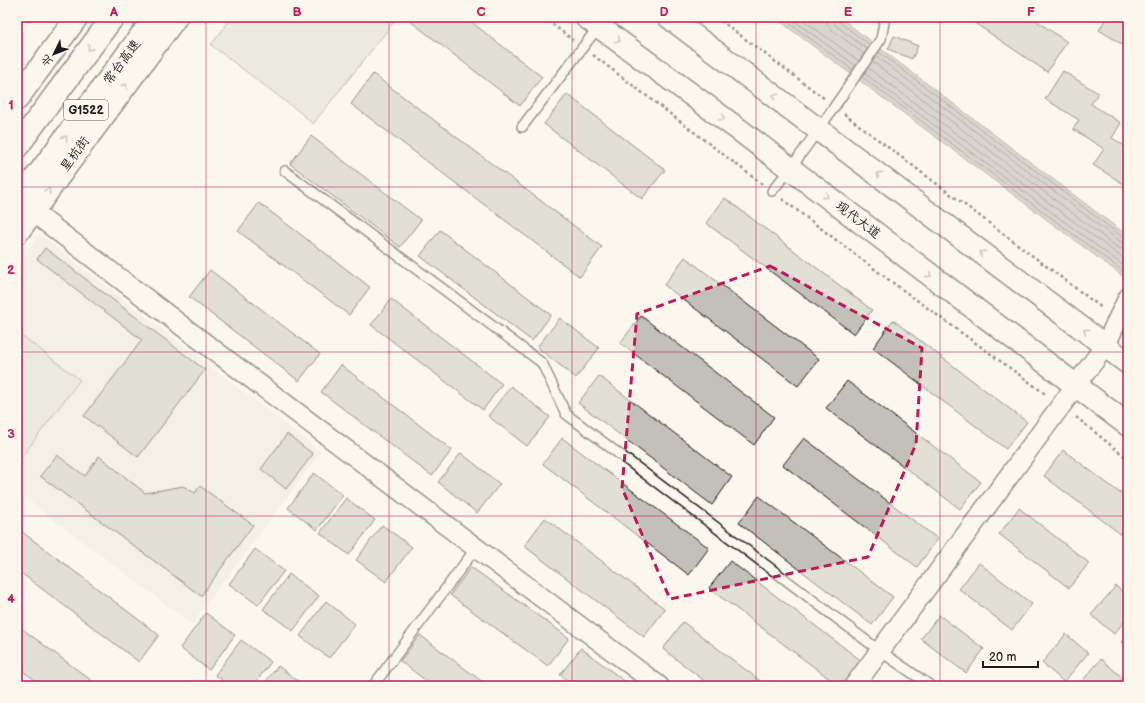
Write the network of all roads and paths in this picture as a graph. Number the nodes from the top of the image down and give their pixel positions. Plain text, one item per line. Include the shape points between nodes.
1 (77, 17) edge
2 (113, 17) edge
3 (155, 17) edge
4 (176, 17) edge
5 (543, 17) edge
6 (669, 17) edge
7 (716, 17) edge
8 (885, 17) edge
9 (593, 22) edge
10 (583, 48) junction
11 (17, 99) edge
12 (835, 106) junction
13 (522, 128) dead end
14 (819, 129) junction
15 (17, 147) edge
16 (790, 169) junction
17 (285, 171) dead end
18 (772, 191) junction
19 (25, 207) edge
20 (17, 233) edge
21 (1128, 298) edge
22 (1118, 320) junction
23 (1105, 346) junction
24 (1128, 363) edge
25 (1076, 386) junction
26 (1062, 406) junction
27 (1128, 425) edge
28 (1128, 459) edge
29 (476, 548) junction
30 (880, 651) junction
31 (373, 686) edge
32 (659, 686) edge
33 (854, 686) edge
34 (931, 686) edge

1 - 11 main road
2 -> 15 main road, G1522
19 -> 3 main road, 常台高速 / G1522
19 -> 4 main road, 星杭街
5 - 10 path
14 -> 6 main road
7 - 12 path
8 - 12 lane via 881,39
9 - 10 lane
9 -> 16 main road, 现代大道
10 - 13 lane
10 - 18 path
12 - 14 lane
12 - 22 path
14 - 16 lane
23 -> 14 main road
16 - 18 lane
16 -> 25 main road, 现代大道
17 - 30 lane via 542,362 566,414
18 - 26 path
19 - 20 main road, 星杭街
19 - 29 street
21 - 22 street
22 - 23 street
23 - 24 main road
23 - 25 street
25 - 26 street
25 - 27 main road, 现代大道
26 - 28 path
26 - 30 street
29 - 31 lane
29 - 32 street
30 - 33 street
30 - 34 lane

